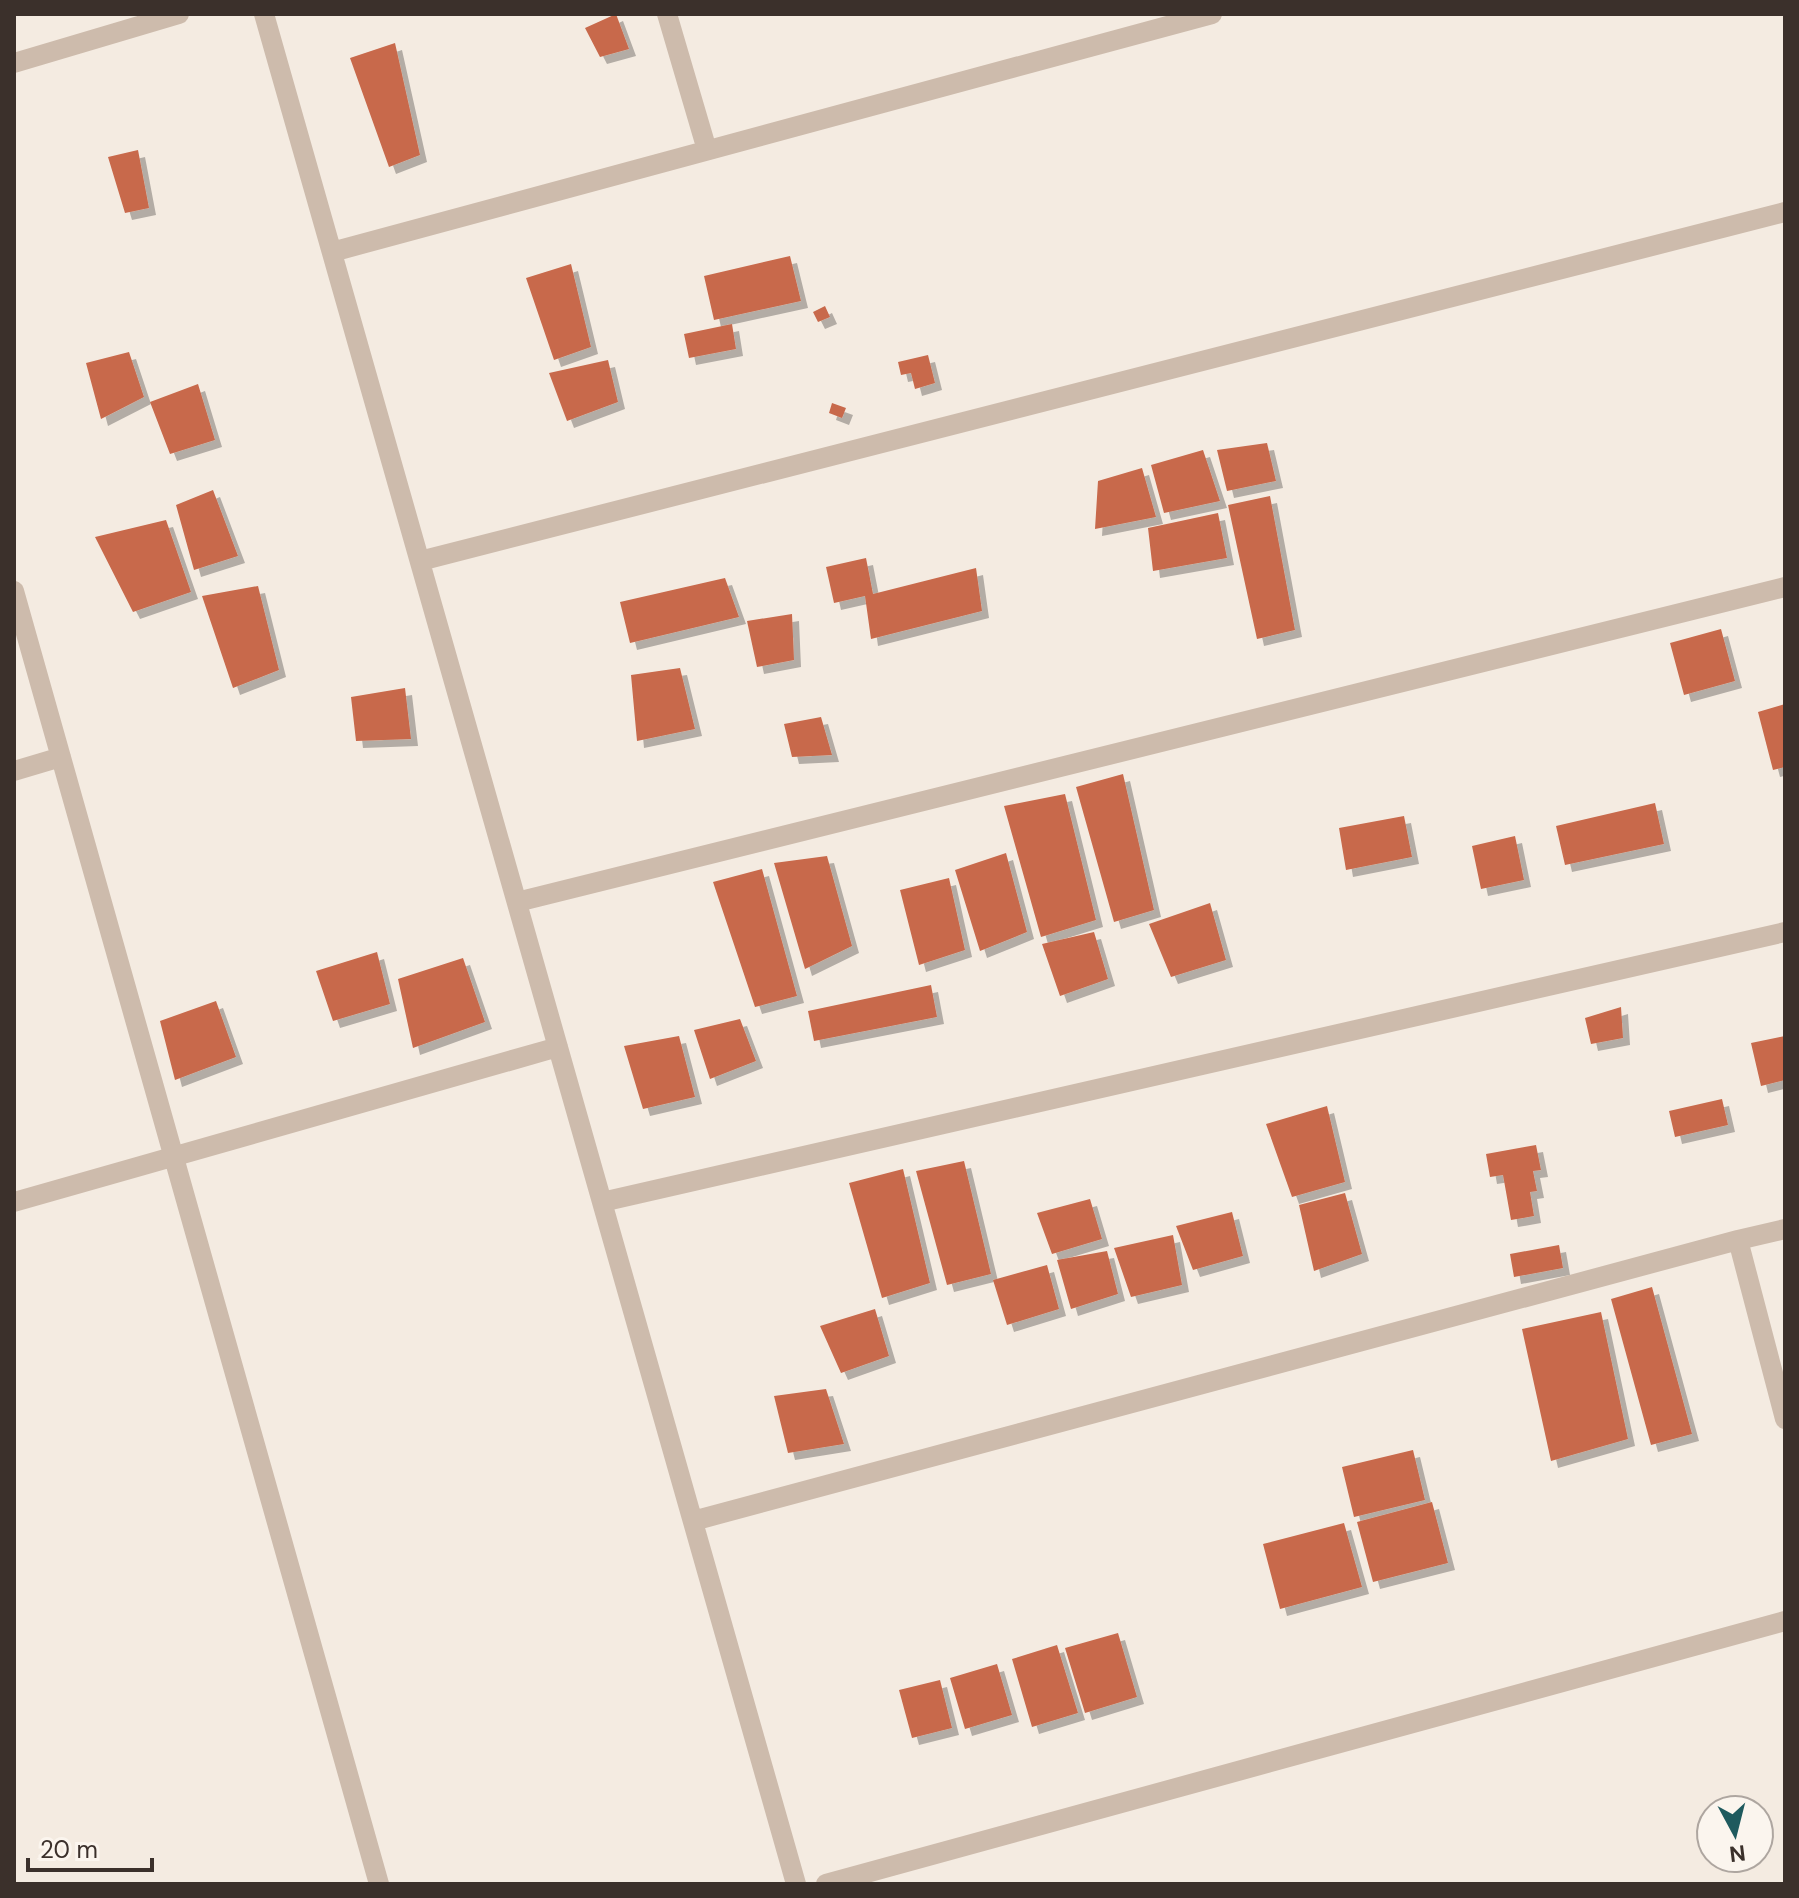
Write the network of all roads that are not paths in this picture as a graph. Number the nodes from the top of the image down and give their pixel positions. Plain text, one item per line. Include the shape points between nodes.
1 (179, 14) edge
2 (264, 14) edge
3 (667, 14) edge
4 (1212, 14) edge
5 (14, 63) edge
6 (707, 150) junction
7 (1785, 212) edge
8 (332, 252) junction
9 (420, 561) junction
10 (1785, 587) edge
11 (14, 591) edge
12 (61, 757) junction
13 (14, 771) edge
14 (517, 902) junction
15 (1785, 932) edge
16 (558, 1047) junction
17 (174, 1157) junction
18 (14, 1202) edge
19 (602, 1202) junction
20 (1785, 1229) edge
21 (1738, 1240) junction
22 (1785, 1419) edge
23 (693, 1521) junction
24 (1785, 1621) edge
25 (379, 1884) edge
26 (796, 1884) edge
27 (826, 1884) edge

1 - 5 street
2 - 8 street
3 - 6 street
4 - 6 street
6 - 8 street
7 - 9 street
8 - 9 street
9 - 14 street
10 - 14 street
11 - 12 street
12 - 13 street
12 - 17 street
14 - 16 street
15 - 19 street
16 - 17 street
16 - 19 street
17 - 18 street
17 - 25 street
19 - 23 street
20 - 21 street
21 - 22 street
21 - 23 street
23 - 26 street
24 - 27 street

